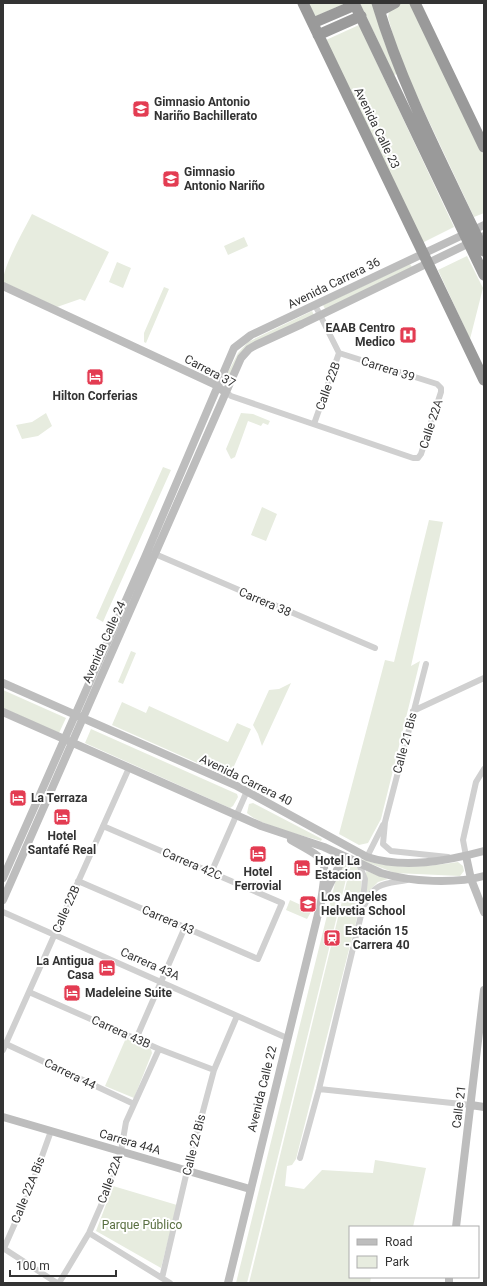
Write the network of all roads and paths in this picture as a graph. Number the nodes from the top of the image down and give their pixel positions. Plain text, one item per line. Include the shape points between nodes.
1 (303, 3) edge
2 (395, 3) edge
3 (415, 3) edge
4 (355, 4) edge
5 (379, 7) edge
6 (361, 16) junction
7 (313, 23) junction
8 (318, 35) junction
9 (484, 146) edge
10 (476, 235) edge
11 (484, 252) edge
12 (426, 258) junction
13 (484, 275) edge
14 (3, 286) edge
15 (315, 306) junction
16 (320, 316) junction
17 (339, 353) junction
18 (484, 380) edge
19 (437, 384) joint
20 (218, 387) junction
21 (226, 392) junction
22 (314, 424) junction
23 (413, 458) joint
24 (155, 554) junction
25 (375, 648) dead end
26 (426, 664) dead end
27 (484, 678) edge
28 (3, 683) edge
29 (414, 711) junction
30 (4, 714) edge
31 (74, 715) junction
32 (83, 718) junction
33 (64, 739) junction
34 (73, 743) junction
35 (129, 768) junction
36 (484, 769) edge
37 (247, 791) junction
38 (236, 815) junction
39 (385, 822) junction
40 (103, 826) junction
41 (281, 834) junction
42 (484, 851) edge
43 (344, 856) junction
44 (462, 856) junction
45 (367, 857) junction
46 (359, 864) junction
47 (211, 873) junction
48 (484, 876) edge
49 (3, 878) edge
50 (414, 879) junction
51 (471, 879) junction
52 (78, 881) junction
53 (3, 900) edge
54 (321, 902) junction
55 (362, 911) junction
56 (3, 912) edge
57 (484, 912) edge
58 (185, 927) junction
59 (54, 935) junction
60 (258, 958) joint
61 (161, 982) junction
62 (484, 990) edge
63 (29, 992) junction
64 (238, 1016) junction
65 (287, 1038) junction
66 (136, 1039) junction
67 (6, 1044) junction
68 (159, 1049) junction
69 (3, 1050) edge
70 (214, 1070) junction
71 (319, 1089) junction
72 (134, 1104) junction
73 (471, 1105) junction
74 (484, 1107) edge
75 (3, 1117) edge
76 (51, 1131) junction
77 (121, 1151) junction
78 (300, 1158) dead end
79 (187, 1171) junction
80 (250, 1189) junction
81 (456, 1226) edge
82 (89, 1233) junction
83 (4, 1248) edge
84 (162, 1278) junction
85 (58, 1283) edge
86 (170, 1283) edge
87 (228, 1283) edge

1 - 7 highway, Avenida Calle 23
2 - 5 highway
3 - 9 highway
4 - 6 highway
4 - 7 highway
5 - 10 highway via 402,76
6 - 8 highway
6 - 10 highway
7 - 8 highway, Avenida Calle 23
8 - 12 highway, Avenida Calle 23
10 - 11 highway
10 - 12 main road, Avenida Carrera 36
10 - 13 highway
12 - 15 main road, Avenida Carrera 36
12 - 16 main road, Avenida Carrera 36
12 - 18 highway, Avenida Calle 23
14 - 20 main road, Carrera 37
15 - 16 street, Calle 22B
15 - 20 main road, Avenida Carrera 36 via 237,344
16 - 17 street, Calle 22B
16 - 21 main road, Avenida Carrera 36 via 249,349 241,358
17 - 19 street, Carrera 39
17 - 22 street, Calle 22B
19 - 23 street, Calle 22A via 441,392 426,441 420,457
20 - 21 main road, Carrera 37
20 - 31 main road, Avenida Calle 24
21 - 22 street, Carrera 37
21 - 24 main road, Avenida Calle 24
22 - 23 street, Carrera 37
24 - 25 street, Carrera 38
24 - 32 main road, Avenida Calle 24
26 - 29 street, Calle 21 Bis
27 - 29 street
28 - 31 main road, Avenida Carrera 40
29 - 39 street, Calle 21 Bis
30 - 33 main road
31 - 32 main road, Avenida Carrera 40
31 - 33 main road, Avenida Calle 24
32 - 34 main road, Avenida Calle 24
32 - 37 main road, Avenida Carrera 40
33 - 34 main road
33 - 49 main road, Avenida Calle 24
34 - 35 main road
34 - 53 main road, Avenida Calle 24
35 - 38 main road
35 - 40 street, Calle 22B
36 - 44 street via 476,782
37 - 38 street
37 - 45 main road, Avenida Carrera 40
38 - 41 main road
38 - 47 street
39 - 44 street, Calle 21 Bis via 383,844 390,851 426,856
39 - 45 street, Calle 21 Bis
40 - 47 street, Carrera 42C
40 - 52 street, Calle 22B
41 - 43 main road
41 - 54 main road, Avenida Calle 22 via 317,854 324,861
42 - 44 main road, Avenida Carrera 40
43 - 46 main road
43 - 54 main road, Avenida Calle 22
44 - 45 main road, Avenida Carrera 40 via 406,863
44 - 51 main road
46 - 50 main road via 391,876
46 - 55 street via 365,879
47 - 60 street, Carrera 42C via 282,903
48 - 51 main road
50 - 51 main road
50 - 55 street via 375,888 369,894
51 - 57 main road
52 - 58 street, Carrera 43
52 - 59 street, Calle 22B
54 - 65 main road, Avenida Calle 22
55 - 71 street
56 - 59 street, Carrera 43A
58 - 60 street, Carrera 43
58 - 61 street
59 - 61 street, Carrera 43A
59 - 63 street, Calle 22B
61 - 64 street, Carrera 43A
61 - 66 street
62 - 73 main road, Calle 21
63 - 66 street, Carrera 43B
63 - 67 street, Calle 22B
64 - 65 street, Carrera 43A
64 - 70 street, Calle 22 Bis
65 - 80 main road, Avenida Calle 22
66 - 68 street, Carrera 43B
67 - 69 street, Calle 22B
67 - 72 street, Carrera 44
68 - 70 street, Carrera 43B
68 - 72 street, Calle 22A
70 - 79 street, Calle 22 Bis
71 - 73 street
71 - 78 street
72 - 77 street, Calle 22A via 126,1122
73 - 74 main road
73 - 81 main road, Calle 21
75 - 76 main road, Carrera 44A
76 - 77 main road, Carrera 44A
76 - 83 street, Calle 22A Bis via 31,1187
77 - 79 main road, Carrera 44A
77 - 82 street, Calle 22A
79 - 80 main road, Carrera 44A
79 - 84 street, Calle 22 Bis
80 - 87 main road, Avenida Calle 22
82 - 84 street
82 - 85 street, Calle 22A
83 - 85 street
84 - 86 street

